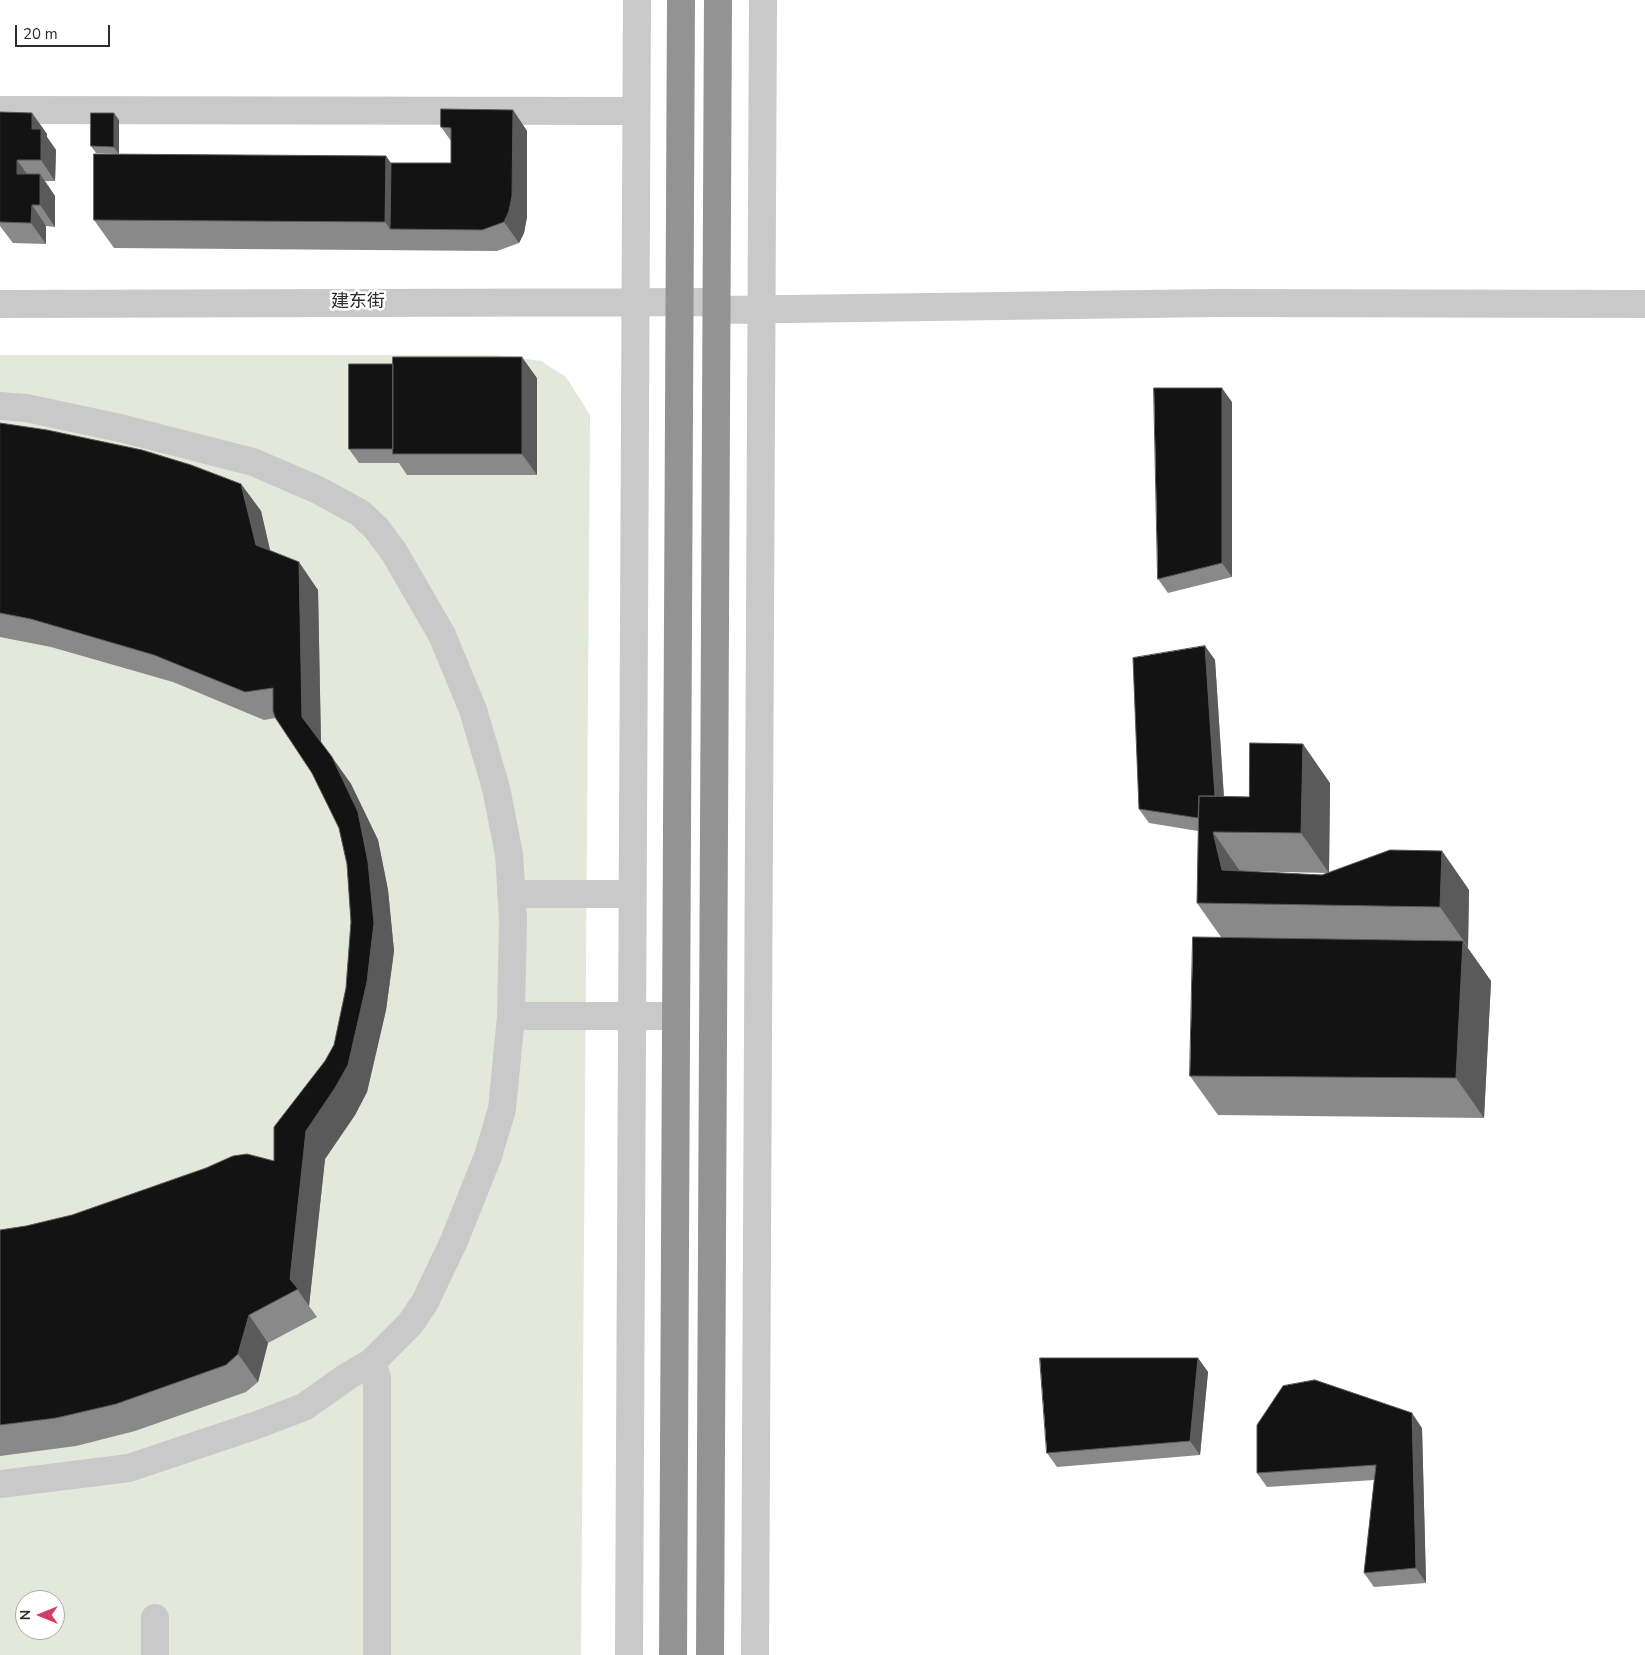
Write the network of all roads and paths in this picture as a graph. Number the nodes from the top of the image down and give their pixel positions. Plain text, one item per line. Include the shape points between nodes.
1 (637, 0) edge
2 (681, 0) edge
3 (718, 0) edge
4 (763, 0) edge
5 (0, 110) edge
6 (636, 111) junction
7 (635, 302) junction
8 (679, 302) junction
9 (0, 304) edge
10 (1645, 304) edge
11 (716, 306) junction
12 (761, 309) junction
13 (0, 406) edge
14 (511, 894) junction
15 (632, 894) junction
16 (511, 1016) junction
17 (632, 1016) junction
18 (675, 1016) junction
19 (372, 1362) junction
20 (0, 1484) edge
21 (155, 1618) dead end
22 (155, 1655) edge
23 (377, 1655) edge
24 (629, 1655) edge
25 (673, 1655) edge
26 (710, 1655) edge
27 (756, 1655) edge

1 - 6 street
2 - 8 highway
3 - 11 highway
4 - 12 street
5 - 6 street
6 - 7 street
7 - 8 street, 建东街
7 - 9 street, 建东街
7 - 15 street
8 - 11 street, 建东街
8 - 18 highway
10 - 12 street, 建东街 via 1217,303
11 - 12 street, 建东街
11 - 26 highway
12 - 27 street
13 - 14 street via 26,408 120,428 253,462 318,490 360,513 376,528 394,552 442,635 473,710 496,788 509,854
14 - 15 street
14 - 16 street
15 - 17 street
16 - 17 street
16 - 19 street via 502,1109 488,1156 454,1241 425,1302 410,1324
17 - 18 street
17 - 24 street
18 - 25 highway
19 - 20 street via 304,1406 129,1468
19 - 23 street via 377,1378
21 - 22 street

